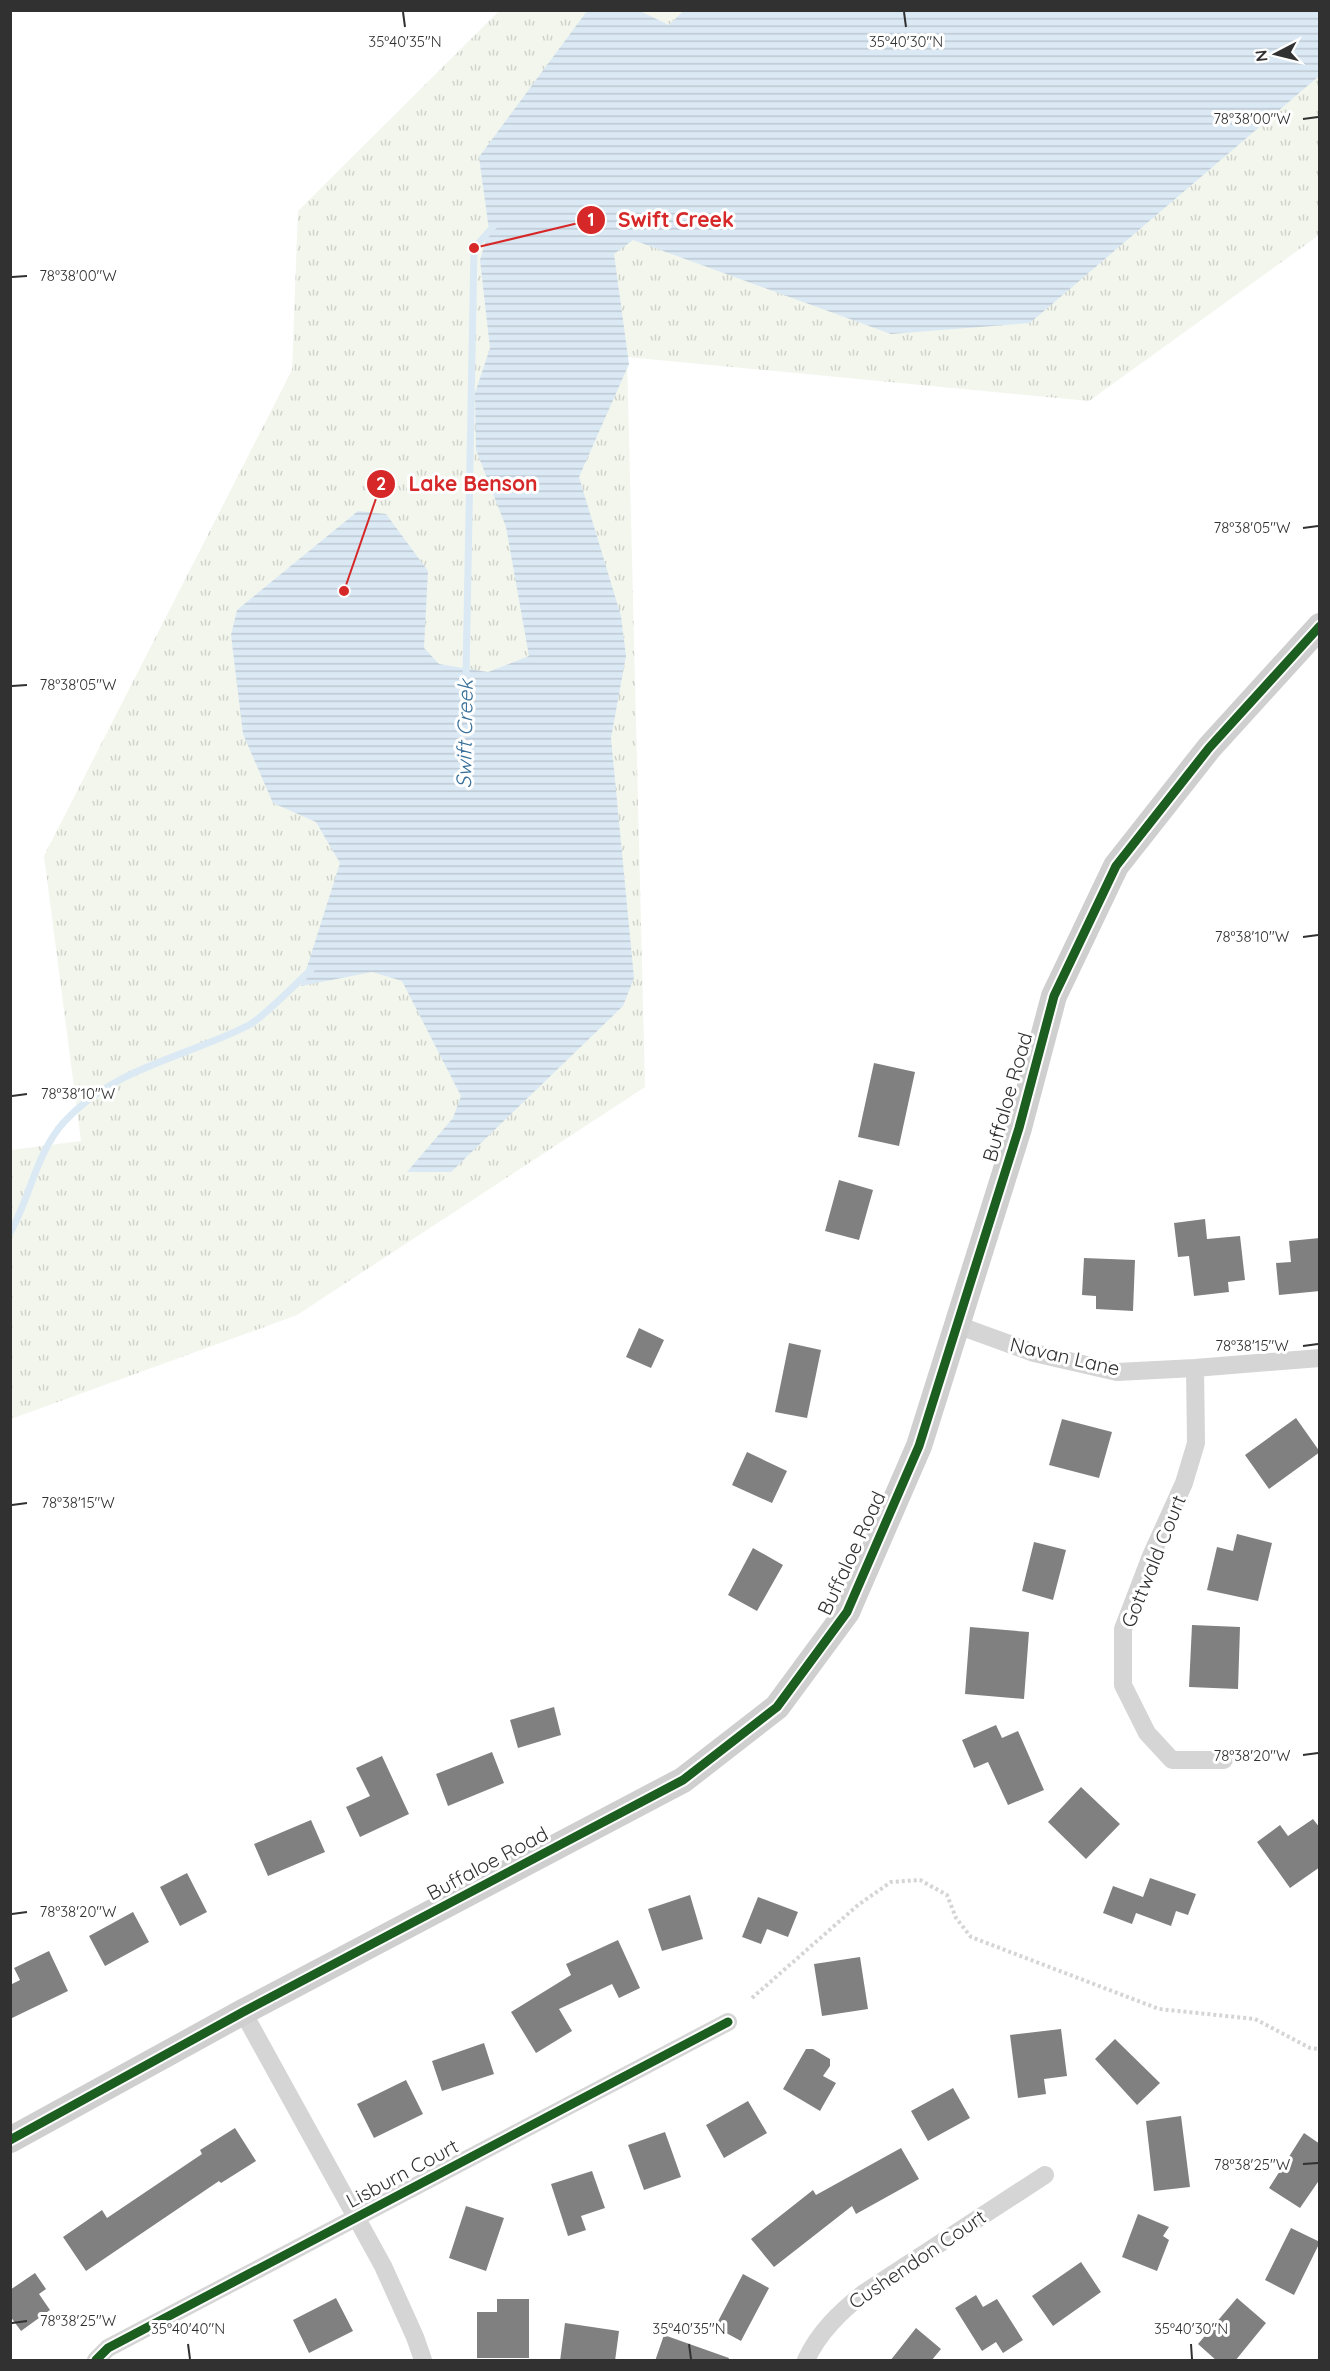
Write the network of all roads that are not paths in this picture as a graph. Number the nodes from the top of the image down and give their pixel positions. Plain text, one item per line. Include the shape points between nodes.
1 (1320, 626) edge
2 (957, 1325) junction
3 (1320, 1358) edge
4 (1195, 1368) junction
5 (1224, 1760) dead end
6 (243, 2012) junction
7 (728, 2022) dead end
8 (10, 2140) edge
9 (1045, 2175) dead end
10 (357, 2217) junction
11 (96, 2361) edge
12 (423, 2361) edge
13 (806, 2361) edge

1 - 2 street, Buffaloe Road via 1209,748 1116,866 1054,996 1019,1128
2 - 4 street, Navan Lane via 1034,1353 1118,1372
2 - 6 street, Buffaloe Road via 919,1446 847,1612 777,1707 683,1780
3 - 4 street, Navan Lane
4 - 5 street, Gottwald Court via 1196,1443 1184,1483 1123,1629 1123,1685 1147,1733 1172,1760
6 - 8 street, Buffaloe Road
6 - 10 street
7 - 10 street, Lisburn Court
9 - 13 street, Cushendon Court via 845,2308 824,2329
10 - 11 street, Lisburn Court via 108,2348
10 - 12 street via 400,2302

